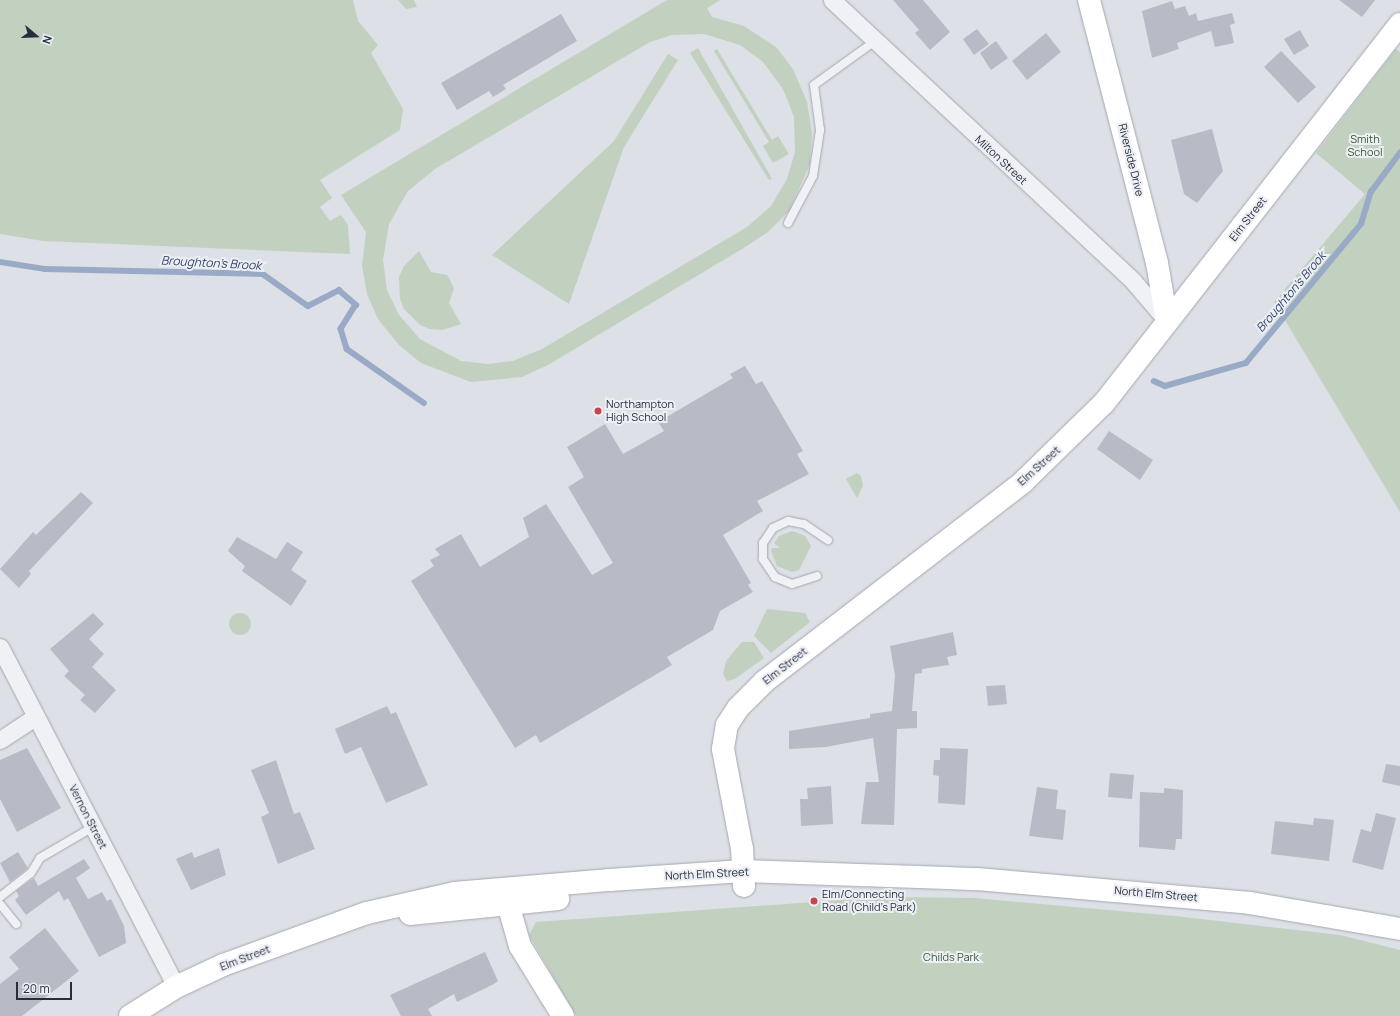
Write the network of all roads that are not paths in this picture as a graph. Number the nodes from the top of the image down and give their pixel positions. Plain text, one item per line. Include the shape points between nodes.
1 (832, 0) edge
2 (1089, 0) edge
3 (1398, 32) edge
4 (875, 41) junction
5 (788, 223) dead end
6 (1168, 321) junction
7 (828, 540) dead end
8 (817, 576) dead end
9 (0, 647) edge
10 (35, 717) junction
11 (0, 740) edge
12 (93, 827) junction
13 (744, 879) junction
14 (0, 897) edge
15 (506, 898) junction
16 (0, 904) edge
17 (16, 924) dead end
18 (1400, 929) edge
19 (176, 987) junction
20 (130, 1016) edge
21 (563, 1016) edge

1 - 4 street, Milton Street
2 - 6 main road, Riverside Drive via 1157,263
3 - 6 main road, Elm Street
4 - 5 lane via 814,86 820,130 813,176
4 - 6 street, Milton Street via 1133,281
6 - 13 main road, Elm Street via 1104,403 1023,482 765,681 738,708 727,726 723,750
7 - 8 lane via 804,524 788,521 773,528 763,543 763,559 775,577 792,584
9 - 10 street, Vernon Street
10 - 11 street
10 - 12 street, Vernon Street
12 - 14 lane via 40,858 32,873
12 - 19 street, Vernon Street
13 - 15 main road, North Elm Street via 611,893
13 - 18 main road, North Elm Street via 911,877 1250,903
15 - 19 main road, Elm Street via 454,893 367,913 223,966
15 - 21 main road via 520,946
16 - 17 lane
19 - 20 main road, Elm Street

